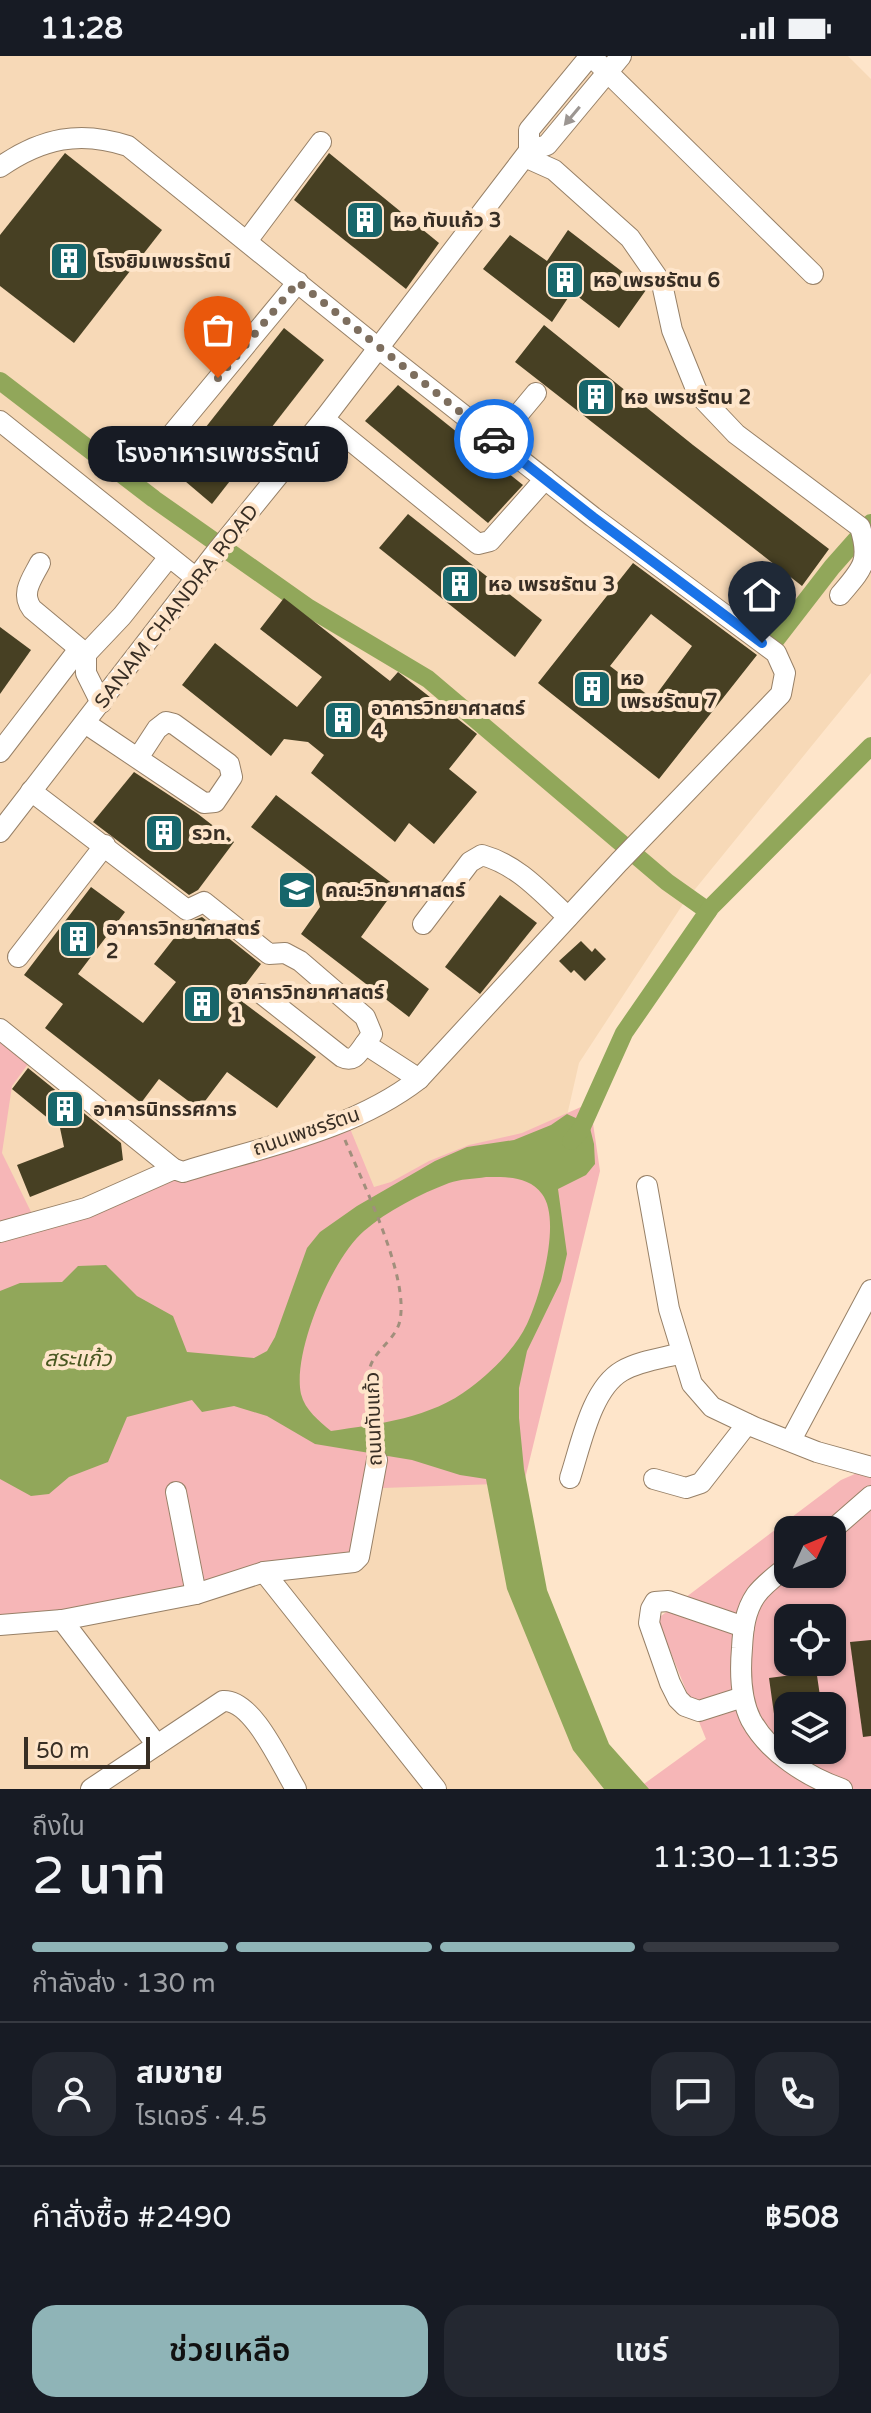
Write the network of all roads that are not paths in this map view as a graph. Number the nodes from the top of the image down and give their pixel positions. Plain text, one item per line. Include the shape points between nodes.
1 (590, 56) edge
2 (621, 56) edge
3 (607, 73) junction
4 (321, 142) dead end
5 (527, 154) junction
6 (0, 167) edge
7 (247, 241) junction
8 (813, 274) dead end
9 (298, 282) junction
10 (377, 347) junction
11 (536, 393) dead end
12 (324, 419) junction
13 (0, 421) edge
14 (496, 441) junction
15 (158, 451) dead end
16 (545, 479) junction
17 (169, 557) junction
18 (40, 563) dead end
19 (196, 578) junction
20 (840, 595) dead end
21 (83, 652) junction
22 (101, 703) junction
23 (85, 723) junction
24 (0, 752) edge
25 (138, 758) junction
26 (31, 791) junction
27 (0, 832) edge
28 (105, 845) junction
29 (568, 917) junction
30 (423, 924) dead end
31 (18, 957) dead end
32 (262, 994) dead end
33 (0, 1029) edge
34 (365, 1044) junction
35 (419, 1079) junction
36 (174, 1169) junction
37 (647, 1186) dead end
38 (0, 1232) edge
39 (871, 1290) edge
40 (682, 1353) junction
41 (747, 1424) junction
42 (791, 1440) junction
43 (377, 1460) road end
44 (871, 1467) edge
45 (570, 1478) dead end
46 (654, 1479) dead end
47 (176, 1492) dead end
48 (871, 1496) edge
49 (846, 1518) edge
50 (264, 1572) junction
51 (774, 1578) edge
52 (196, 1594) junction
53 (62, 1620) junction
54 (0, 1625) edge
55 (744, 1627) junction
56 (743, 1697) junction
57 (157, 1745) junction
58 (91, 1789) edge
59 (296, 1789) edge
60 (436, 1789) edge
61 (842, 1789) edge

1 - 3 street
1 - 5 street, SANAM CHANDRA ROAD via 529,130
2 - 3 street, SANAM CHANDRA ROAD
3 -> 5 street, SANAM CHANDRA ROAD via 547,145
3 - 8 street
4 - 7 street
5 - 10 street, SANAM CHANDRA ROAD
5 - 20 street via 554,170 630,238 662,284 672,330 698,394 736,434 860,527 870,544 868,563
6 - 7 street, ถนนเพชรรัตน via 44,143 102,137 137,152
7 - 9 street, ถนนเพชรรัตน
9 - 10 street, ถนนเพชรรัตน
9 - 15 street
10 - 12 street, SANAM CHANDRA ROAD
10 - 14 street, ถนนเพชรรัตน
11 - 14 street
12 - 16 street via 478,544 490,541
12 - 19 street, SANAM CHANDRA ROAD
13 - 17 street
14 - 16 street, ถนนเพชรรัตน
16 - 29 street, ถนนเพชรรัตน via 776,653 785,673 781,694
17 - 19 street
17 - 21 street via 122,616
18 - 21 street via 26,600
19 - 22 street, SANAM CHANDRA ROAD
21 - 22 street via 86,673
21 - 24 street
22 - 23 street, SANAM CHANDRA ROAD
23 - 25 street
23 - 26 street, SANAM CHANDRA ROAD
25 - 25 street via 208,804 232,777 229,764 166,722
26 - 27 street, SANAM CHANDRA ROAD
26 - 28 street
28 - 31 street
28 - 34 street via 187,910 204,902 269,954 285,953 300,961 365,1017 372,1034
29 - 30 street via 521,873 482,855 470,862
29 - 35 street, ถนนเพชรรัตน
32 - 34 street via 348,1060
33 - 36 street
34 - 35 street
35 - 36 street, ถนนเพชรรัตน via 338,1124 183,1172
36 - 38 street, ถนนเพชรรัตน via 86,1208
37 - 40 street
39 - 42 street
40 - 41 street via 692,1384 712,1407
40 - 45 street via 622,1371 606,1383
41 - 42 street
41 - 46 street via 701,1483 686,1488
42 - 44 street
43 - 50 street, ถนนทับแก้ว via 354,1562
47 - 52 street
48 - 49 street
50 - 52 street, ถนนทับแก้ว
50 - 60 street
51 - 55 street via 748,1608
52 - 53 street, ถนนทับแก้ว
53 - 54 street, ถนนทับแก้ว
53 - 57 street
55 - 56 street
55 - 56 street via 668,1601 655,1602 649,1623 670,1683 685,1706 699,1711
56 - 61 street via 765,1739 812,1777
57 - 58 street
57 - 59 street via 223,1701 232,1701 256,1722

